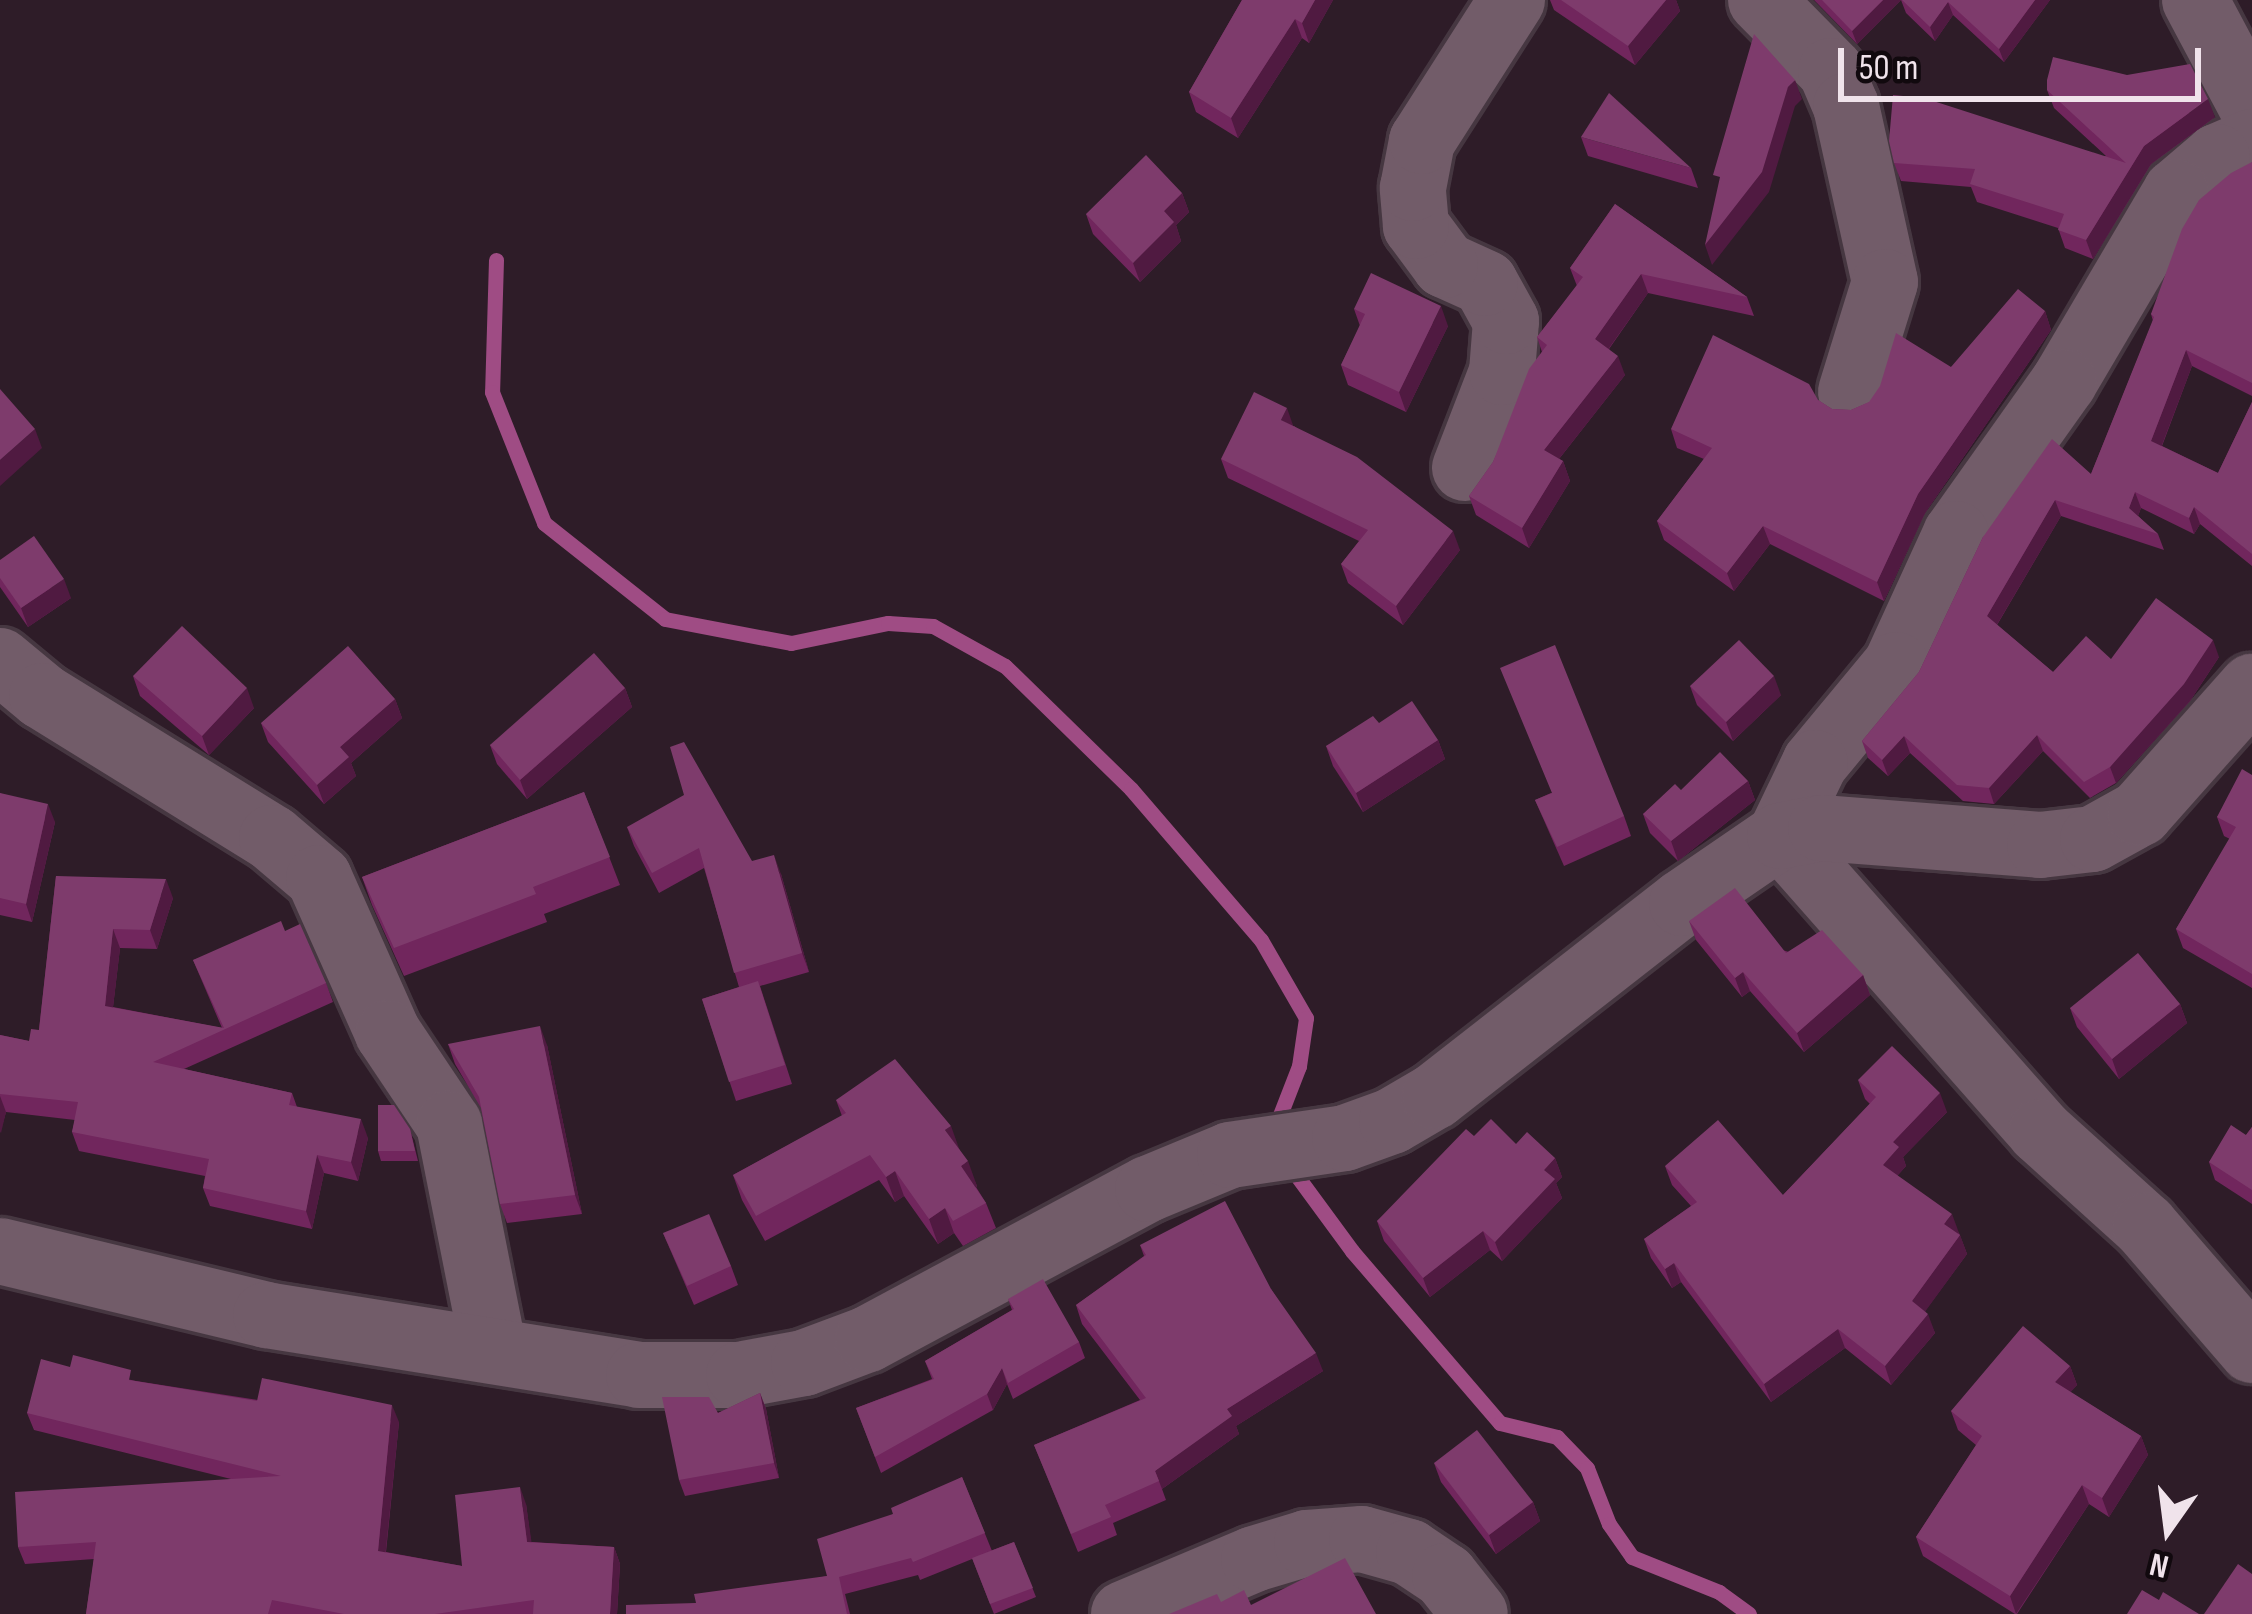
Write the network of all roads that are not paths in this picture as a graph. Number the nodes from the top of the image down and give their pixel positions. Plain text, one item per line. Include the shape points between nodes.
1 (1512, 0) edge
2 (1761, 0) edge
3 (2195, 0) edge
4 (2252, 107) edge
5 (2252, 142) edge
6 (1851, 392) dead end
7 (1466, 468) dead end
8 (0, 661) edge
9 (2252, 687) edge
10 (1780, 836) junction
11 (1, 1255) edge
12 (2252, 1349) edge
13 (494, 1351) junction
14 (1124, 1614) edge
15 (1475, 1614) edge

1 - 7 street via 1422,141 1413,188 1416,226 1444,265 1485,284 1506,321 1502,372
2 - 6 street via 1831,71 1846,106 1885,282
3 - 4 street
5 - 10 street via 2217,157 2176,192 2064,382 1956,534 1896,665 1815,763
8 - 13 street via 42,696 272,838 319,878 388,1033 449,1124
9 - 10 street via 2140,813 2092,838 2040,845 1821,828
10 - 12 street via 2041,1132 2145,1226
10 - 13 street via 1392,1121 1210,1163 868,1339 739,1375 639,1375
11 - 13 street via 266,1315
14 - 15 street via 1254,1559 1307,1543 1362,1539 1409,1552 1445,1576

